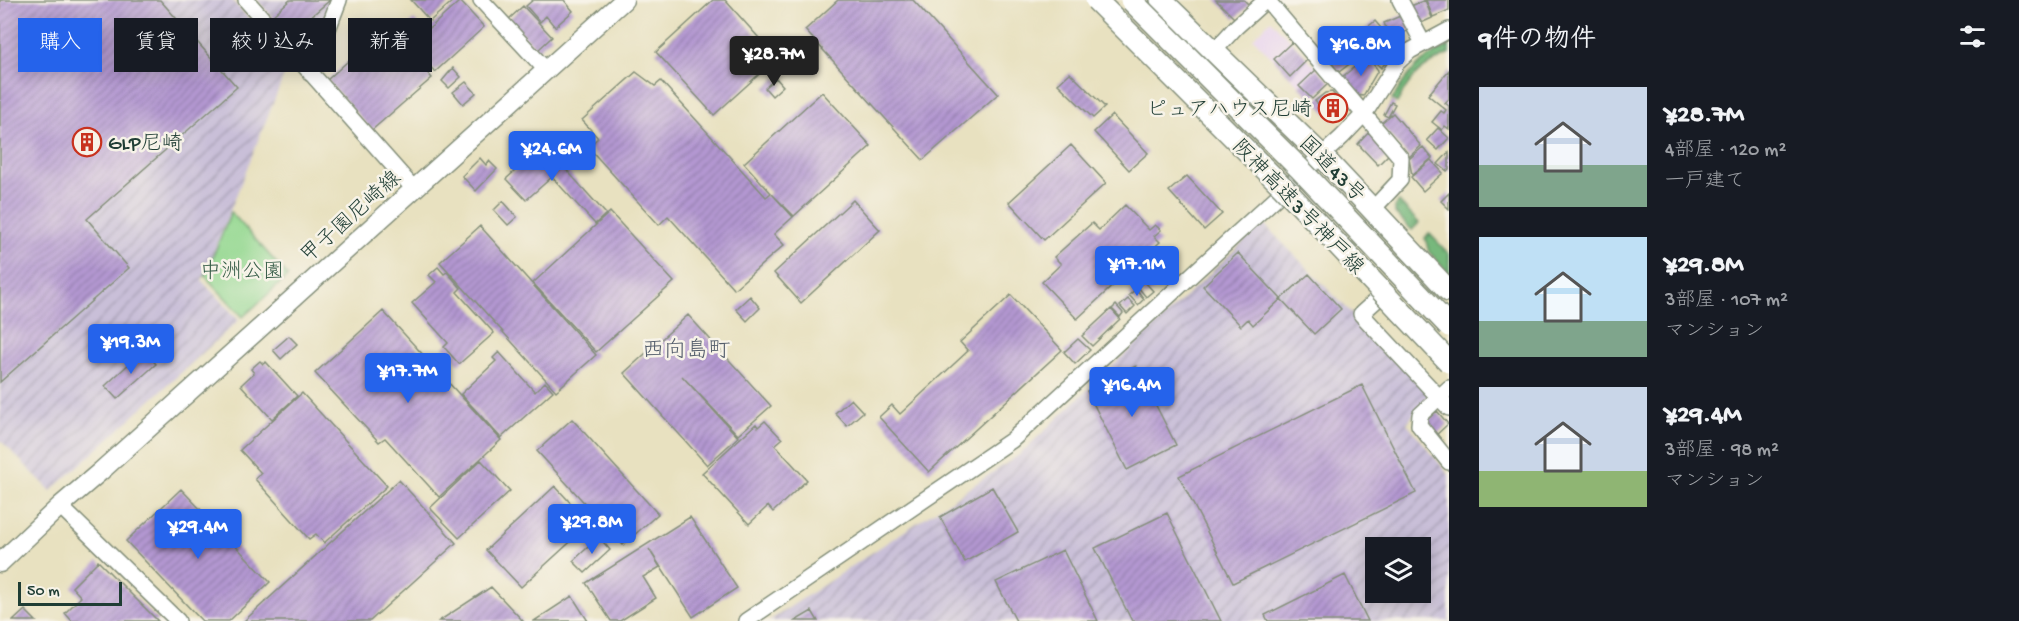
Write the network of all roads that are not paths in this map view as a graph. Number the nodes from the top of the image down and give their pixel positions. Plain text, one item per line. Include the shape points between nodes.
1 (246, 0) edge
2 (339, 0) edge
3 (482, 0) edge
4 (1094, 0) edge
5 (1131, 0) edge
6 (1161, 0) edge
7 (1266, 0) edge
8 (1400, 0) edge
9 (613, 4) edge
10 (1449, 30) edge
11 (1423, 43) junction
12 (1214, 51) junction
13 (546, 70) junction
14 (312, 75) junction
15 (1365, 113) junction
16 (1322, 156) junction
17 (414, 189) junction
18 (1283, 191) junction
19 (1373, 208) junction
20 (1449, 291) edge
21 (1382, 295) junction
22 (1449, 326) edge
23 (1449, 364) edge
24 (1446, 398) edge
25 (1449, 462) edge
26 (60, 506) junction
27 (0, 562) edge
28 (178, 621) edge
29 (746, 621) edge

1 - 14 street
2 - 14 street
3 - 13 street
4 - 18 highway
4 - 23 highway, 阪神高速3号神戸線, bridge via 1282,186
5 - 22 highway, 阪神高速3号神戸線, bridge
6 - 12 highway, 国道43号
7 - 12 street
7 - 15 street
8 - 11 street
9 - 13 main road, 甲子園尼崎線
10 - 11 street
11 - 15 street via 1396,63
12 - 16 highway, 国道43号
13 - 17 main road, 甲子園尼崎線
14 - 17 street
15 - 16 street
15 - 19 street via 1401,158 1400,180
16 - 18 street
16 - 19 highway, 国道43号
17 - 26 main road, 甲子園尼崎線
18 - 21 highway
18 - 29 street via 1012,440
19 - 20 highway, 国道43号
21 - 23 highway
21 - 24 street via 1360,314
24 - 25 street via 1420,415 1419,425
26 - 27 main road, 甲子園尼崎線
26 - 28 street

